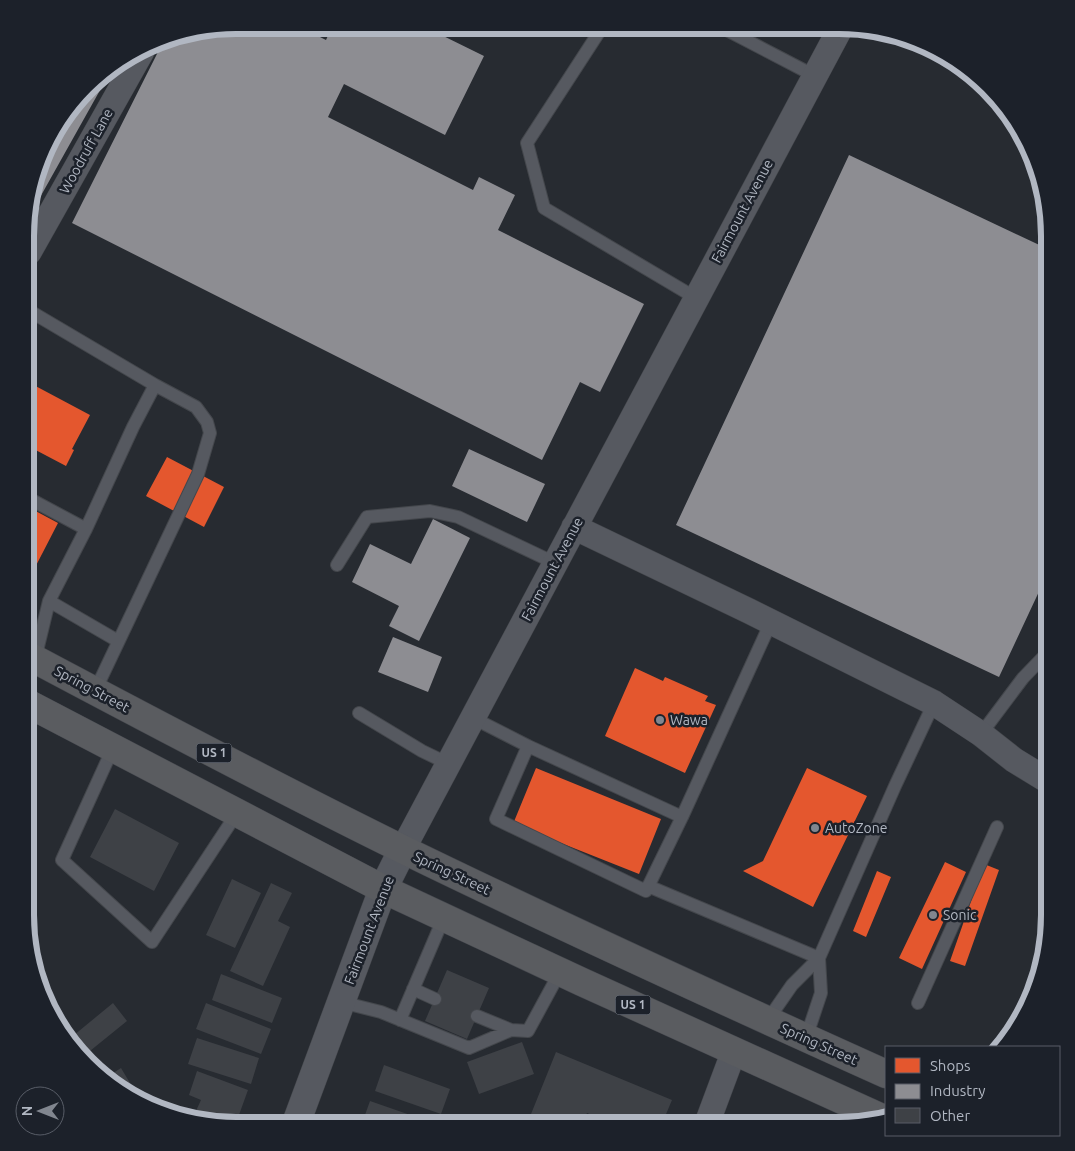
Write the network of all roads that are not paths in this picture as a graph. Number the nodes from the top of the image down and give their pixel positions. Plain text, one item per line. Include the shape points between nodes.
1 (597, 34) edge
2 (734, 34) edge
3 (837, 34) edge
4 (137, 59) edge
5 (815, 76) junction
6 (34, 243) edge
7 (696, 298) junction
8 (34, 314) edge
9 (155, 385) junction
10 (34, 501) edge
11 (574, 527) junction
12 (86, 529) junction
13 (555, 563) junction
14 (336, 565) dead end
15 (49, 601) junction
16 (771, 622) junction
17 (118, 642) junction
18 (34, 648) edge
19 (34, 659) edge
20 (1041, 659) edge
21 (95, 691) junction
22 (934, 703) junction
23 (34, 707) edge
24 (359, 713) dead end
25 (473, 718) junction
26 (981, 734) junction
27 (528, 746) junction
28 (113, 748) junction
29 (449, 764) junction
30 (1041, 776) edge
31 (237, 813) junction
32 (682, 817) junction
33 (997, 827) dead end
34 (403, 849) junction
35 (648, 886) junction
36 (383, 889) junction
37 (444, 918) junction
38 (819, 958) junction
39 (560, 972) junction
40 (413, 989) junction
41 (435, 999) dead end
42 (341, 1002) junction
43 (918, 1003) dead end
44 (477, 1016) dead end
45 (400, 1020) junction
46 (768, 1021) junction
47 (511, 1030) junction
48 (806, 1038) junction
49 (734, 1051) junction
50 (885, 1074) edge
51 (874, 1114) edge
52 (298, 1117) edge
53 (709, 1117) edge

1 - 7 lane via 527,143 544,208
2 - 5 lane
3 - 5 street, Fairmount Avenue
4 - 6 street, Woodruff Lane
5 - 7 street, Fairmount Avenue
7 - 11 street, Fairmount Avenue
8 - 9 lane
9 - 12 lane
9 - 17 lane via 196,407 207,422 210,433 198,474
10 - 12 lane
11 - 13 street, Fairmount Avenue
11 - 16 street
12 - 15 lane
13 - 14 lane via 458,517 430,511 367,517
13 - 25 street, Fairmount Avenue
15 - 17 lane
15 - 18 lane
16 - 22 street
16 - 32 lane
17 - 21 lane
19 - 21 highway, Spring Street / US 1
20 - 26 lane
21 - 34 highway, Spring Street / US 1
22 - 26 street
22 - 38 lane
23 - 28 highway, US 1
24 - 29 lane
25 - 27 lane
25 - 29 street, Fairmount Avenue
26 - 30 street
27 - 32 lane
27 - 35 lane via 496,819 646,890
28 - 31 highway, US 1
28 - 31 lane via 62,860 152,942
29 - 34 street, Fairmount Avenue
31 - 36 highway, US 1
32 - 35 lane
33 - 43 lane
34 - 36 street, Fairmount Avenue
34 - 46 highway, Spring Street / US 1
35 - 38 lane
36 - 37 highway, US 1
36 - 42 street, Fairmount Avenue
37 - 39 highway, US 1
37 - 40 lane
38 - 46 lane via 792,985
38 - 48 lane via 821,993
39 - 47 lane via 528,1031
39 - 49 highway, US 1
40 - 41 lane
40 - 45 lane
42 - 45 lane
42 - 52 street, Fairmount Avenue
44 - 47 lane
45 - 47 lane via 469,1048
46 - 48 highway, Spring Street / US 1
48 - 50 highway, Spring Street / US 1
49 - 51 highway, US 1
49 - 53 street

